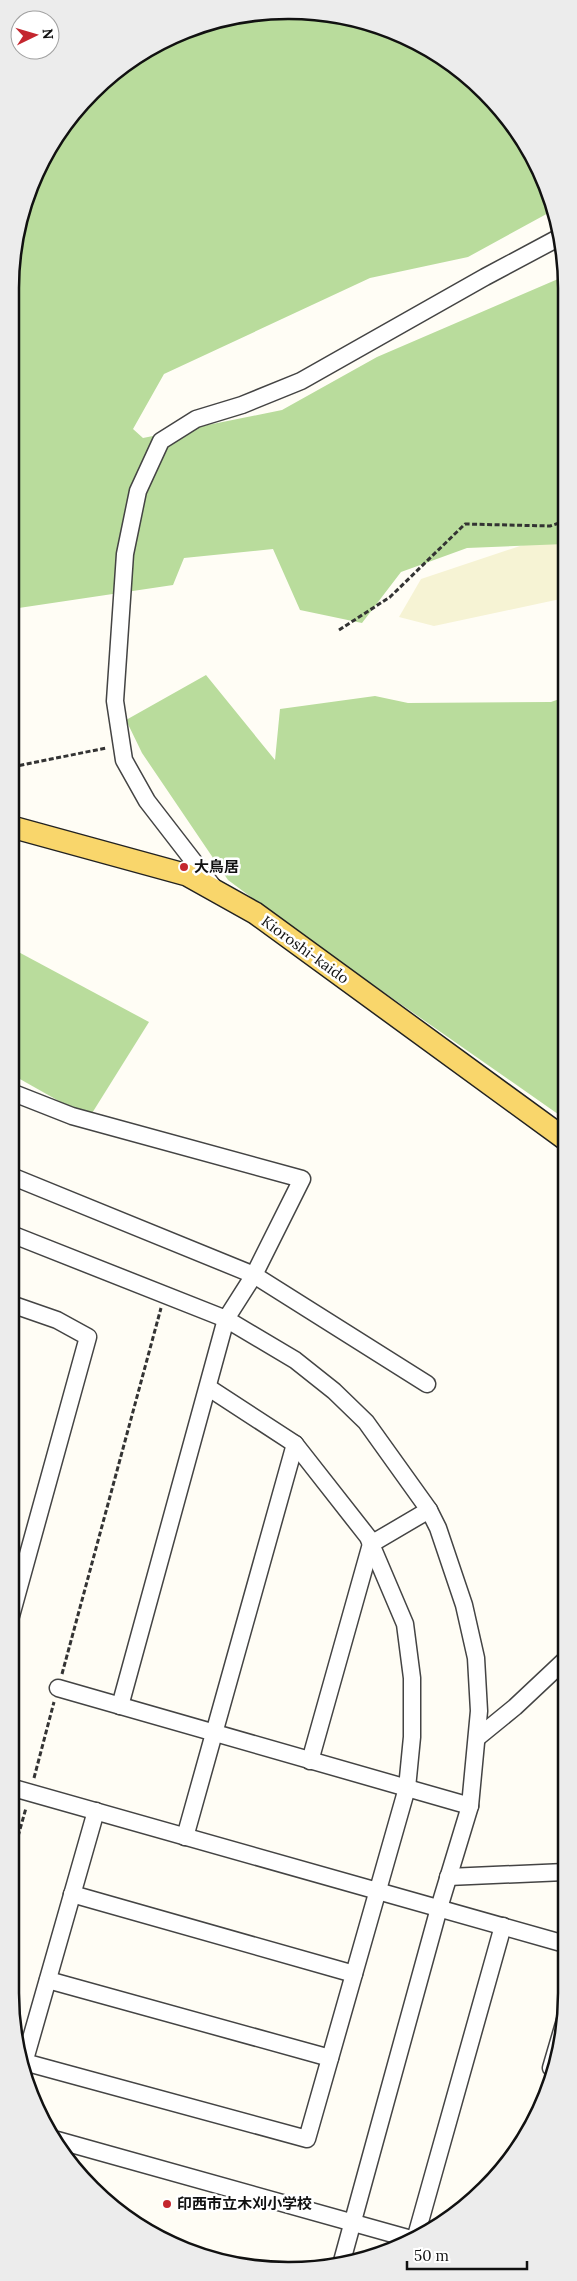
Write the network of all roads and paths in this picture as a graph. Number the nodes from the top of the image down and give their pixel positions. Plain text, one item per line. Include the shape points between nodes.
1 (554, 240) edge
2 (558, 523) edge
3 (339, 630) dead end
4 (122, 745) junction
5 (19, 766) edge
6 (19, 829) edge
7 (215, 889) junction
8 (19, 1084) edge
9 (19, 1095) edge
10 (54, 1109) junction
11 (558, 1134) edge
12 (19, 1179) edge
13 (19, 1237) edge
14 (254, 1275) junction
15 (164, 1296) junction
16 (19, 1307) edge
17 (226, 1319) junction
18 (427, 1384) dead end
19 (209, 1388) junction
20 (295, 1444) junction
21 (429, 1510) junction
22 (371, 1544) junction
23 (19, 1584) edge
24 (558, 1667) edge
25 (58, 1688) junction
26 (120, 1706) junction
27 (213, 1733) junction
28 (477, 1738) junction
29 (310, 1760) junction
30 (407, 1788) junction
31 (19, 1789) edge
32 (30, 1792) junction
33 (470, 1806) junction
34 (96, 1811) junction
35 (19, 1832) edge
36 (186, 1836) junction
37 (558, 1872) edge
38 (448, 1877) junction
39 (378, 1891) junction
40 (72, 1894) junction
41 (439, 1908) junction
42 (503, 1926) junction
43 (558, 1942) edge
44 (354, 1974) junction
45 (48, 1980) junction
46 (26, 2055) edge
47 (330, 2058) junction
48 (29, 2064) edge
49 (64, 2142) edge
50 (352, 2222) junction
51 (418, 2229) edge
52 (404, 2236) edge
53 (343, 2256) edge

1 - 4 street via 302,381 196,419 162,441 138,491 125,554 115,701
2 - 3 path via 550,526 465,524 390,597
4 - 5 path
4 - 7 street via 124,760 147,801
6 - 7 main road, Kioroshi-kaido via 162,866
7 - 11 main road, Kioroshi-kaido via 255,914
8 - 10 street via 50,1099
9 - 10 street
10 - 14 street via 302,1180
12 - 14 street
13 - 15 street
14 - 17 street
14 - 18 street
15 - 17 street
15 - 25 path
16 - 23 street via 57,1320 88,1337
17 - 19 street
17 - 21 street via 295,1360 334,1391 366,1422
19 - 20 street
19 - 26 street
20 - 22 street
20 - 27 street
21 - 22 street
21 - 28 street via 464,1606 476,1658
22 - 29 street
22 - 30 street via 405,1624 412,1678 412,1737
24 - 28 street
25 - 26 street
25 - 32 path
26 - 27 street
27 - 29 street
27 - 36 street
28 - 33 street
29 - 30 street
30 - 33 street
30 - 39 street
31 - 32 street
32 - 34 street
32 - 35 path
33 - 38 street
34 - 36 street
34 - 40 street
36 - 39 street
37 - 38 street
38 - 41 street
39 - 41 street
39 - 44 street
40 - 44 street
40 - 45 street
41 - 42 street
41 - 50 street
42 - 43 street
42 - 51 street
44 - 47 street
45 - 46 street
45 - 47 street
47 - 48 street via 307,2139
49 - 50 street
50 - 52 street
50 - 53 street

